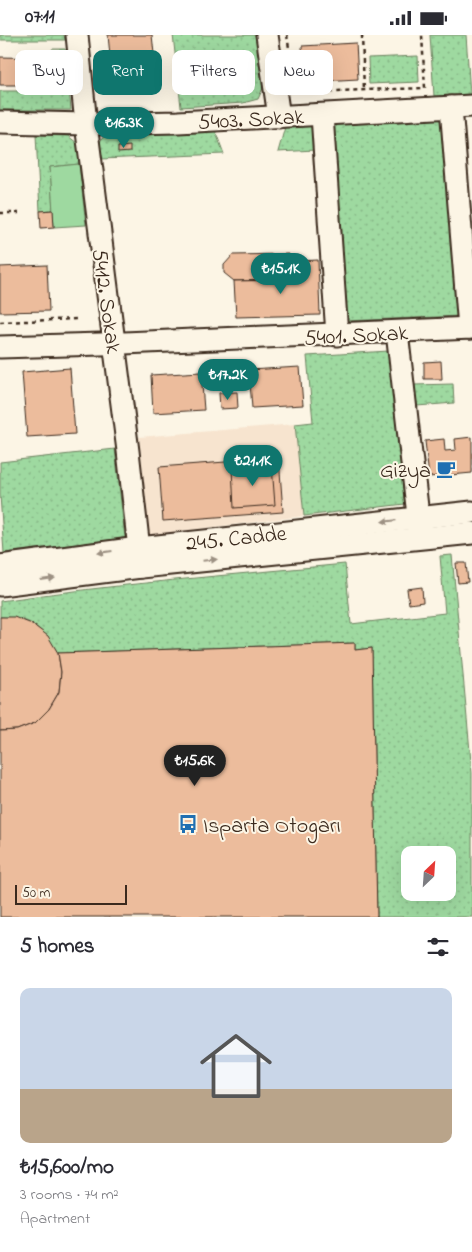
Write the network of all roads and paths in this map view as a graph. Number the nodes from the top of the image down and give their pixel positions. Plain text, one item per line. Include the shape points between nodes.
1 (77, 35) edge
2 (267, 35) edge
3 (288, 35) edge
4 (362, 35) edge
5 (422, 35) edge
6 (289, 50) edge
7 (364, 90) junction
8 (333, 91) edge
9 (462, 107) edge
10 (322, 115) junction
11 (279, 117) junction
12 (0, 122) edge
13 (86, 124) junction
14 (0, 213) edge
15 (19, 213) dead end
16 (76, 319) dead end
17 (0, 322) edge
18 (470, 328) edge
19 (396, 332) junction
20 (336, 335) junction
21 (114, 344) junction
22 (0, 347) edge
23 (472, 512) edge
24 (419, 528) junction
25 (472, 533) edge
26 (140, 557) junction
27 (0, 566) edge
28 (0, 585) edge

1 - 13 street, 5412. Sokak
2 - 11 street
3 - 6 path
4 - 7 path
5 - 7 path via 425,88
7 - 8 path
9 - 10 street, 5403. Sokak
9 - 18 street
10 - 11 street, 5403. Sokak
10 - 20 street
11 - 13 street, 5403. Sokak
12 - 13 street, 5403. Sokak
13 - 21 street, 5412. Sokak
14 - 15 path
16 - 17 path
18 - 19 street, 5401. Sokak
19 - 20 street, 5401. Sokak
19 - 24 street
20 - 21 street, 5401. Sokak
21 - 22 street, 5401. Sokak
21 - 26 street, 5412. Sokak
23 - 24 street, 245. Cadde
24 - 25 street, 245. Cadde
24 - 26 street, 245. Cadde
26 -> 27 street, 245. Cadde
28 -> 26 street, 245. Cadde

